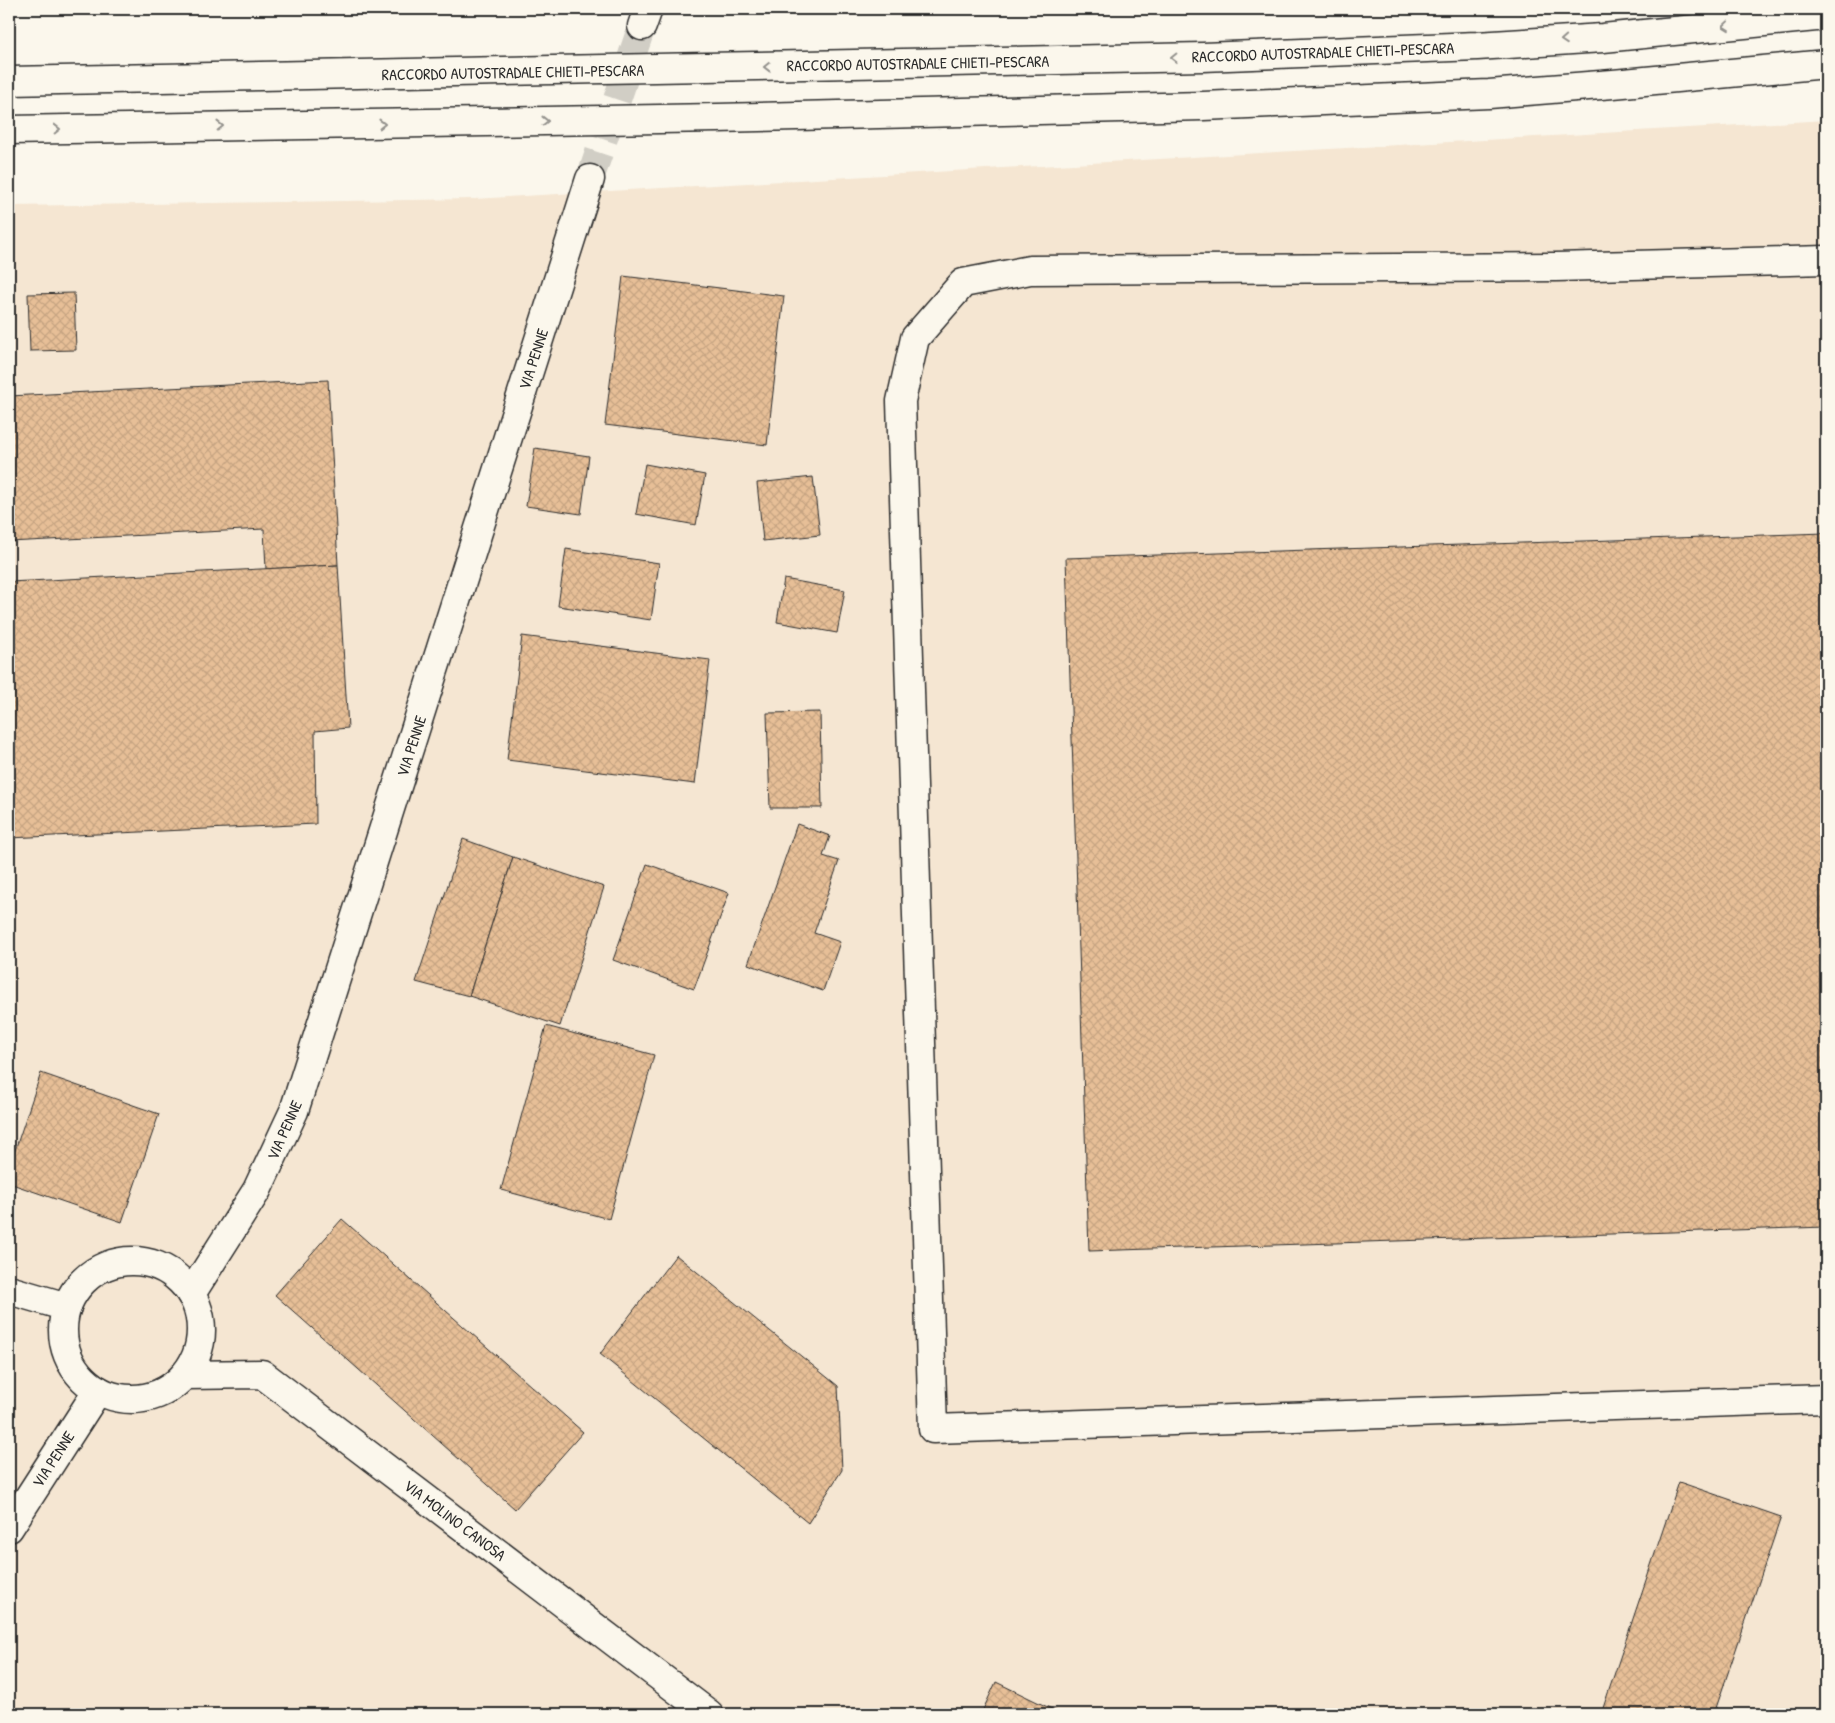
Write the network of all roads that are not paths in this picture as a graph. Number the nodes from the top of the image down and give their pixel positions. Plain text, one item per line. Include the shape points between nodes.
1 (1826, 16) edge
2 (1826, 64) edge
3 (9, 81) edge
4 (9, 130) edge
5 (590, 179) tunnel mouth
6 (1826, 260) edge
7 (9, 1290) edge
8 (191, 1294) junction
9 (68, 1306) junction
10 (185, 1375) junction
11 (98, 1390) junction
12 (1826, 1399) edge
13 (9, 1528) edge
14 (709, 1714) edge

1 -> 3 main road, RACCORDO AUTOSTRADALE CHIETI-PESCARA via 1603,38 1203,57
4 -> 2 main road via 1202,106 1489,94
5 - 8 main road, VIA PENNE via 294,1111 257,1190
6 - 12 main road via 1556,268 1030,270 964,283 915,338 901,401 933,1429
7 - 9 main road
8 - 9 main road via 179,1279 163,1268 145,1262 125,1261 90,1275 76,1289
8 - 10 main road via 200,1318 200,1344
9 - 11 main road via 64,1338 68,1354 75,1368
10 - 11 main road via 159,1394 144,1398 112,1396
10 - 14 main road, VIA MOLINO CANOSA via 262,1374
11 - 13 main road, VIA PENNE

